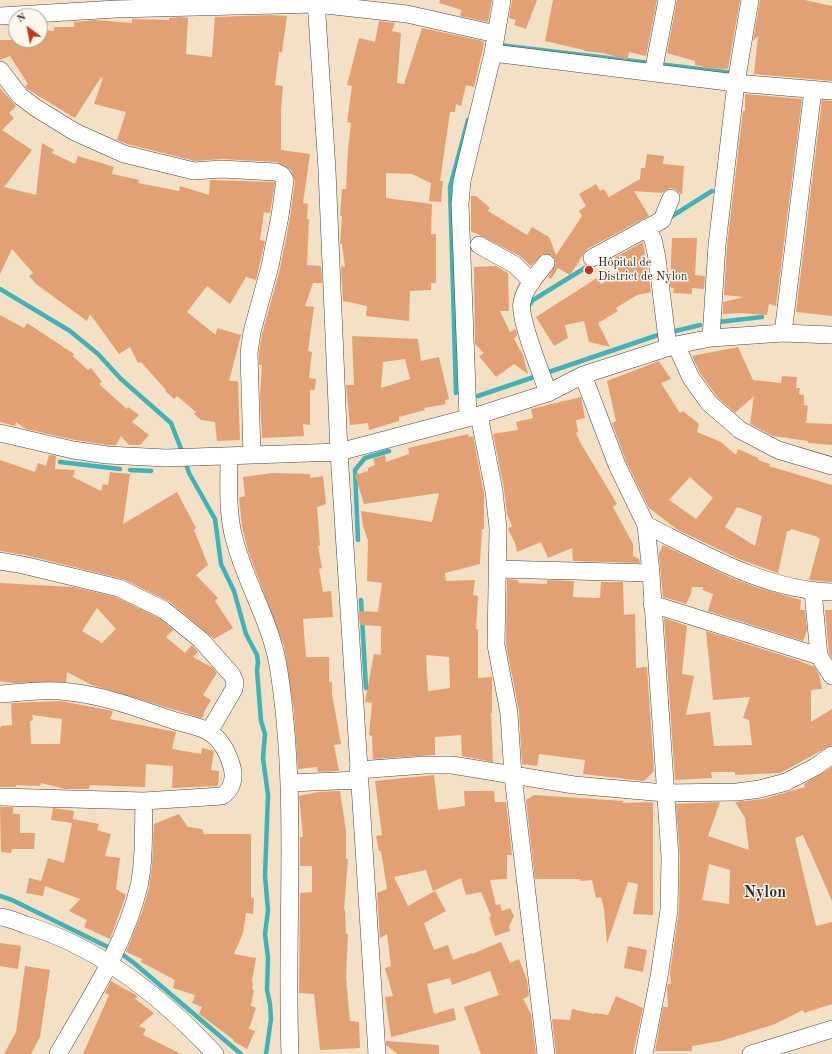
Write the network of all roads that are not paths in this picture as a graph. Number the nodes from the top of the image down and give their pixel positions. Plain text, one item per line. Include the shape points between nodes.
1 (502, 0) edge
2 (667, 0) edge
3 (750, 0) edge
4 (316, 2) edge
5 (0, 16) edge
6 (496, 34) junction
7 (493, 53) junction
8 (0, 70) edge
9 (653, 73) junction
10 (736, 83) junction
11 (813, 90) junction
12 (832, 91) edge
13 (671, 198) dead end
14 (646, 228) junction
15 (479, 246) dead end
16 (592, 258) dead end
17 (546, 263) dead end
18 (532, 282) junction
19 (783, 333) junction
20 (832, 335) edge
21 (712, 338) junction
22 (672, 346) junction
23 (583, 375) junction
24 (548, 393) junction
25 (473, 416) junction
26 (0, 433) edge
27 (339, 452) junction
28 (252, 455) junction
29 (223, 457) junction
30 (832, 466) edge
31 (646, 525) junction
32 (0, 561) edge
33 (497, 569) junction
34 (651, 573) junction
35 (813, 591) junction
36 (832, 592) edge
37 (652, 604) junction
38 (819, 656) junction
39 (832, 676) edge
40 (0, 694) edge
41 (209, 732) junction
42 (832, 755) edge
43 (358, 775) junction
44 (513, 776) junction
45 (290, 782) junction
46 (665, 793) junction
47 (0, 797) edge
48 (144, 800) junction
49 (0, 917) edge
50 (109, 963) junction
51 (832, 1029) edge
52 (58, 1054) edge
53 (215, 1054) edge
54 (290, 1054) edge
55 (377, 1054) edge
56 (546, 1054) edge
57 (644, 1054) edge
58 (750, 1054) edge

1 - 6 street
2 - 9 street
3 - 10 street
4 - 5 street
4 - 6 street via 407,14
4 - 27 street via 327,170
6 - 7 street
7 - 9 street
7 - 25 street via 462,181 460,204
8 - 28 street via 20,96 36,108 75,132 124,154 183,170 282,174 285,180 280,216 249,353
9 - 10 street
10 - 11 street
10 - 21 street via 717,245
11 - 12 street
11 - 19 street
13 - 14 street via 665,217
14 - 16 street
14 - 22 street via 653,239
15 - 18 street via 514,265
17 - 18 street
18 - 24 street via 521,303 523,317
19 - 20 street
19 - 21 street
21 - 22 street
22 - 23 street
22 - 30 street via 709,403 740,430 778,450
23 - 24 street
23 - 31 street via 617,465
24 - 25 street
25 - 27 street
25 - 33 street via 494,491 498,528
26 - 29 street via 107,455
27 - 28 street
27 - 43 street
28 - 29 street
29 - 45 street via 233,538 273,643 278,665
31 - 34 street
31 - 35 street via 748,574 780,585
32 - 41 street via 119,588 164,610 202,640 235,682 234,689
33 - 34 street
33 - 44 street via 496,645 509,714
34 - 37 street
35 - 36 street
35 - 38 street
37 - 38 street
37 - 46 street
38 - 39 street
40 - 41 street via 34,691 69,692 103,697
41 - 48 street via 222,743 229,756 233,770 232,785 228,792 222,796
42 - 46 street via 786,782 760,789 737,792
43 - 44 street via 425,765 452,764
43 - 45 street
43 - 55 street
44 - 46 street via 574,785
44 - 56 street
45 - 54 street
46 - 57 street via 670,857 669,910
47 - 48 street
48 - 50 street via 139,885 130,918
49 - 50 street via 47,931
50 - 52 street
50 - 53 street via 186,1024
51 - 58 street

